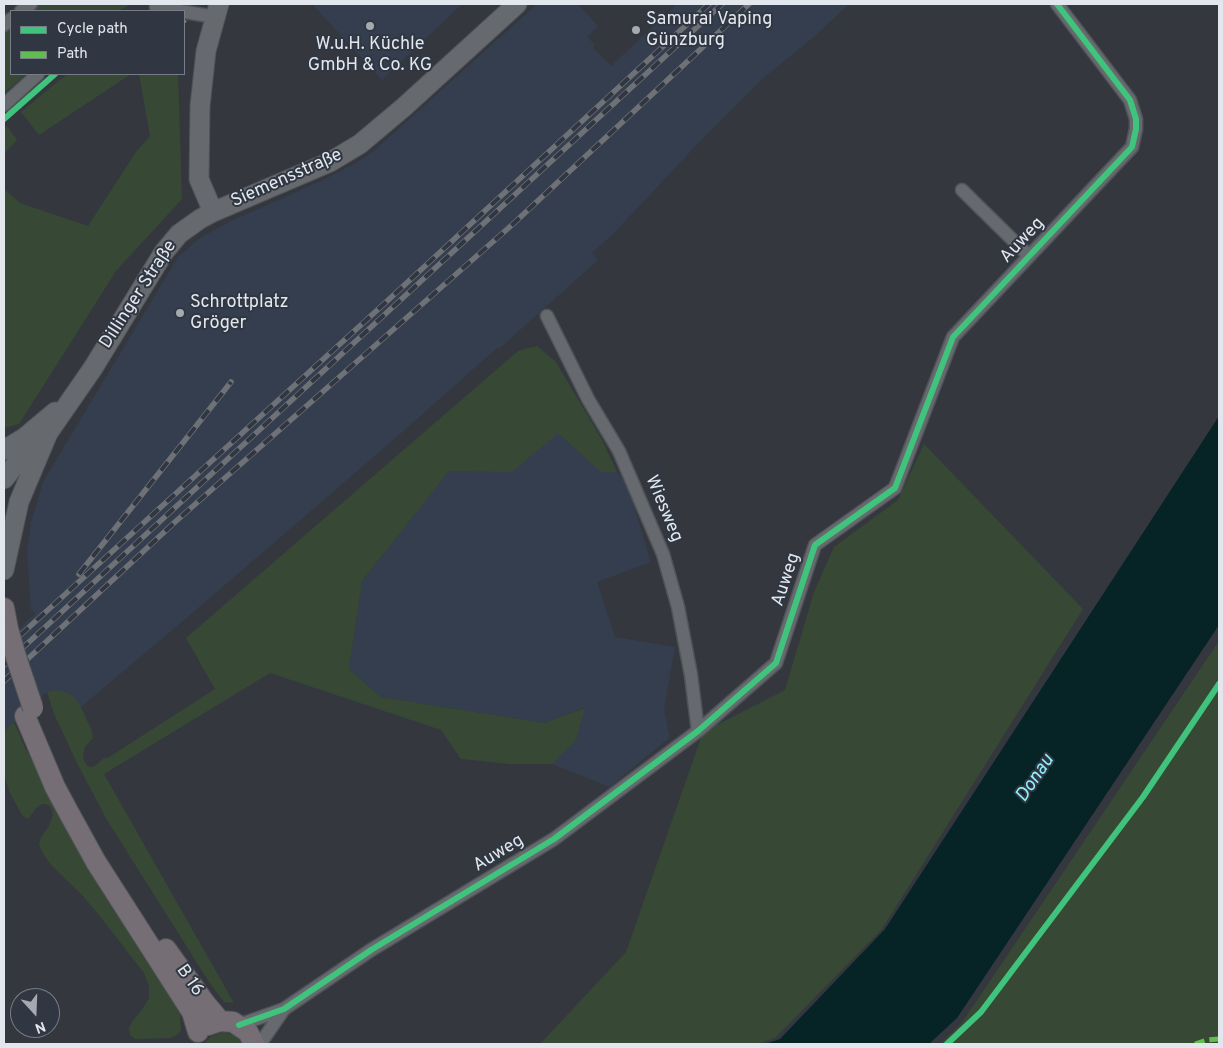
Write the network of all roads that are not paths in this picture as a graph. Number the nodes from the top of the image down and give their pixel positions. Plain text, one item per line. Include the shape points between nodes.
1 (516, 4) edge
2 (1057, 4) edge
3 (154, 7) edge
4 (217, 10) edge
5 (37, 75) edge
6 (4, 105) edge
7 (962, 190) dead end
8 (213, 212) junction
9 (1029, 256) junction
10 (547, 316) dead end
11 (71, 399) junction
12 (48, 433) junction
13 (4, 450) edge
14 (4, 479) edge
15 (4, 570) edge
16 (4, 608) edge
17 (4, 651) edge
18 (29, 712) junction
19 (698, 731) junction
20 (159, 939) junction
21 (177, 990) junction
22 (284, 1009) junction
23 (230, 1023) junction
24 (195, 1038) edge
25 (254, 1044) edge
26 (260, 1044) edge

1 - 8 main road, Siemensstraße via 360,144 330,162
2 - 9 street, Auweg via 1130,100 1136,129 1132,147
3 - 4 street
4 - 8 main road via 206,51 199,154 199,179
5 - 6 street
7 - 9 street, Auweg
8 - 11 main road, Dillinger Straße via 179,234 164,252
9 - 19 street, Auweg via 953,337 894,488 815,545 776,663
10 - 19 street, Wiesweg via 588,399 619,451 663,554 678,607
11 - 12 main road
11 - 13 main road via 24,438
12 - 14 main road
12 - 15 main road via 19,502
16 - 18 main road, B 16, bridge
17 - 18 main road, B 16
18 - 20 main road, B 16 via 74,801
18 - 21 main road, B 16 via 55,786 96,862
19 - 22 street, Auweg via 554,839 371,950
20 - 21 main road, B 16
20 - 23 main road, B 16 via 205,1004
21 - 24 main road, B 16 via 192,1012
22 - 23 street, Auweg
22 - 26 street, Auweg
23 - 24 main road via 212,1023
23 - 25 main road, B 16 via 248,1032

